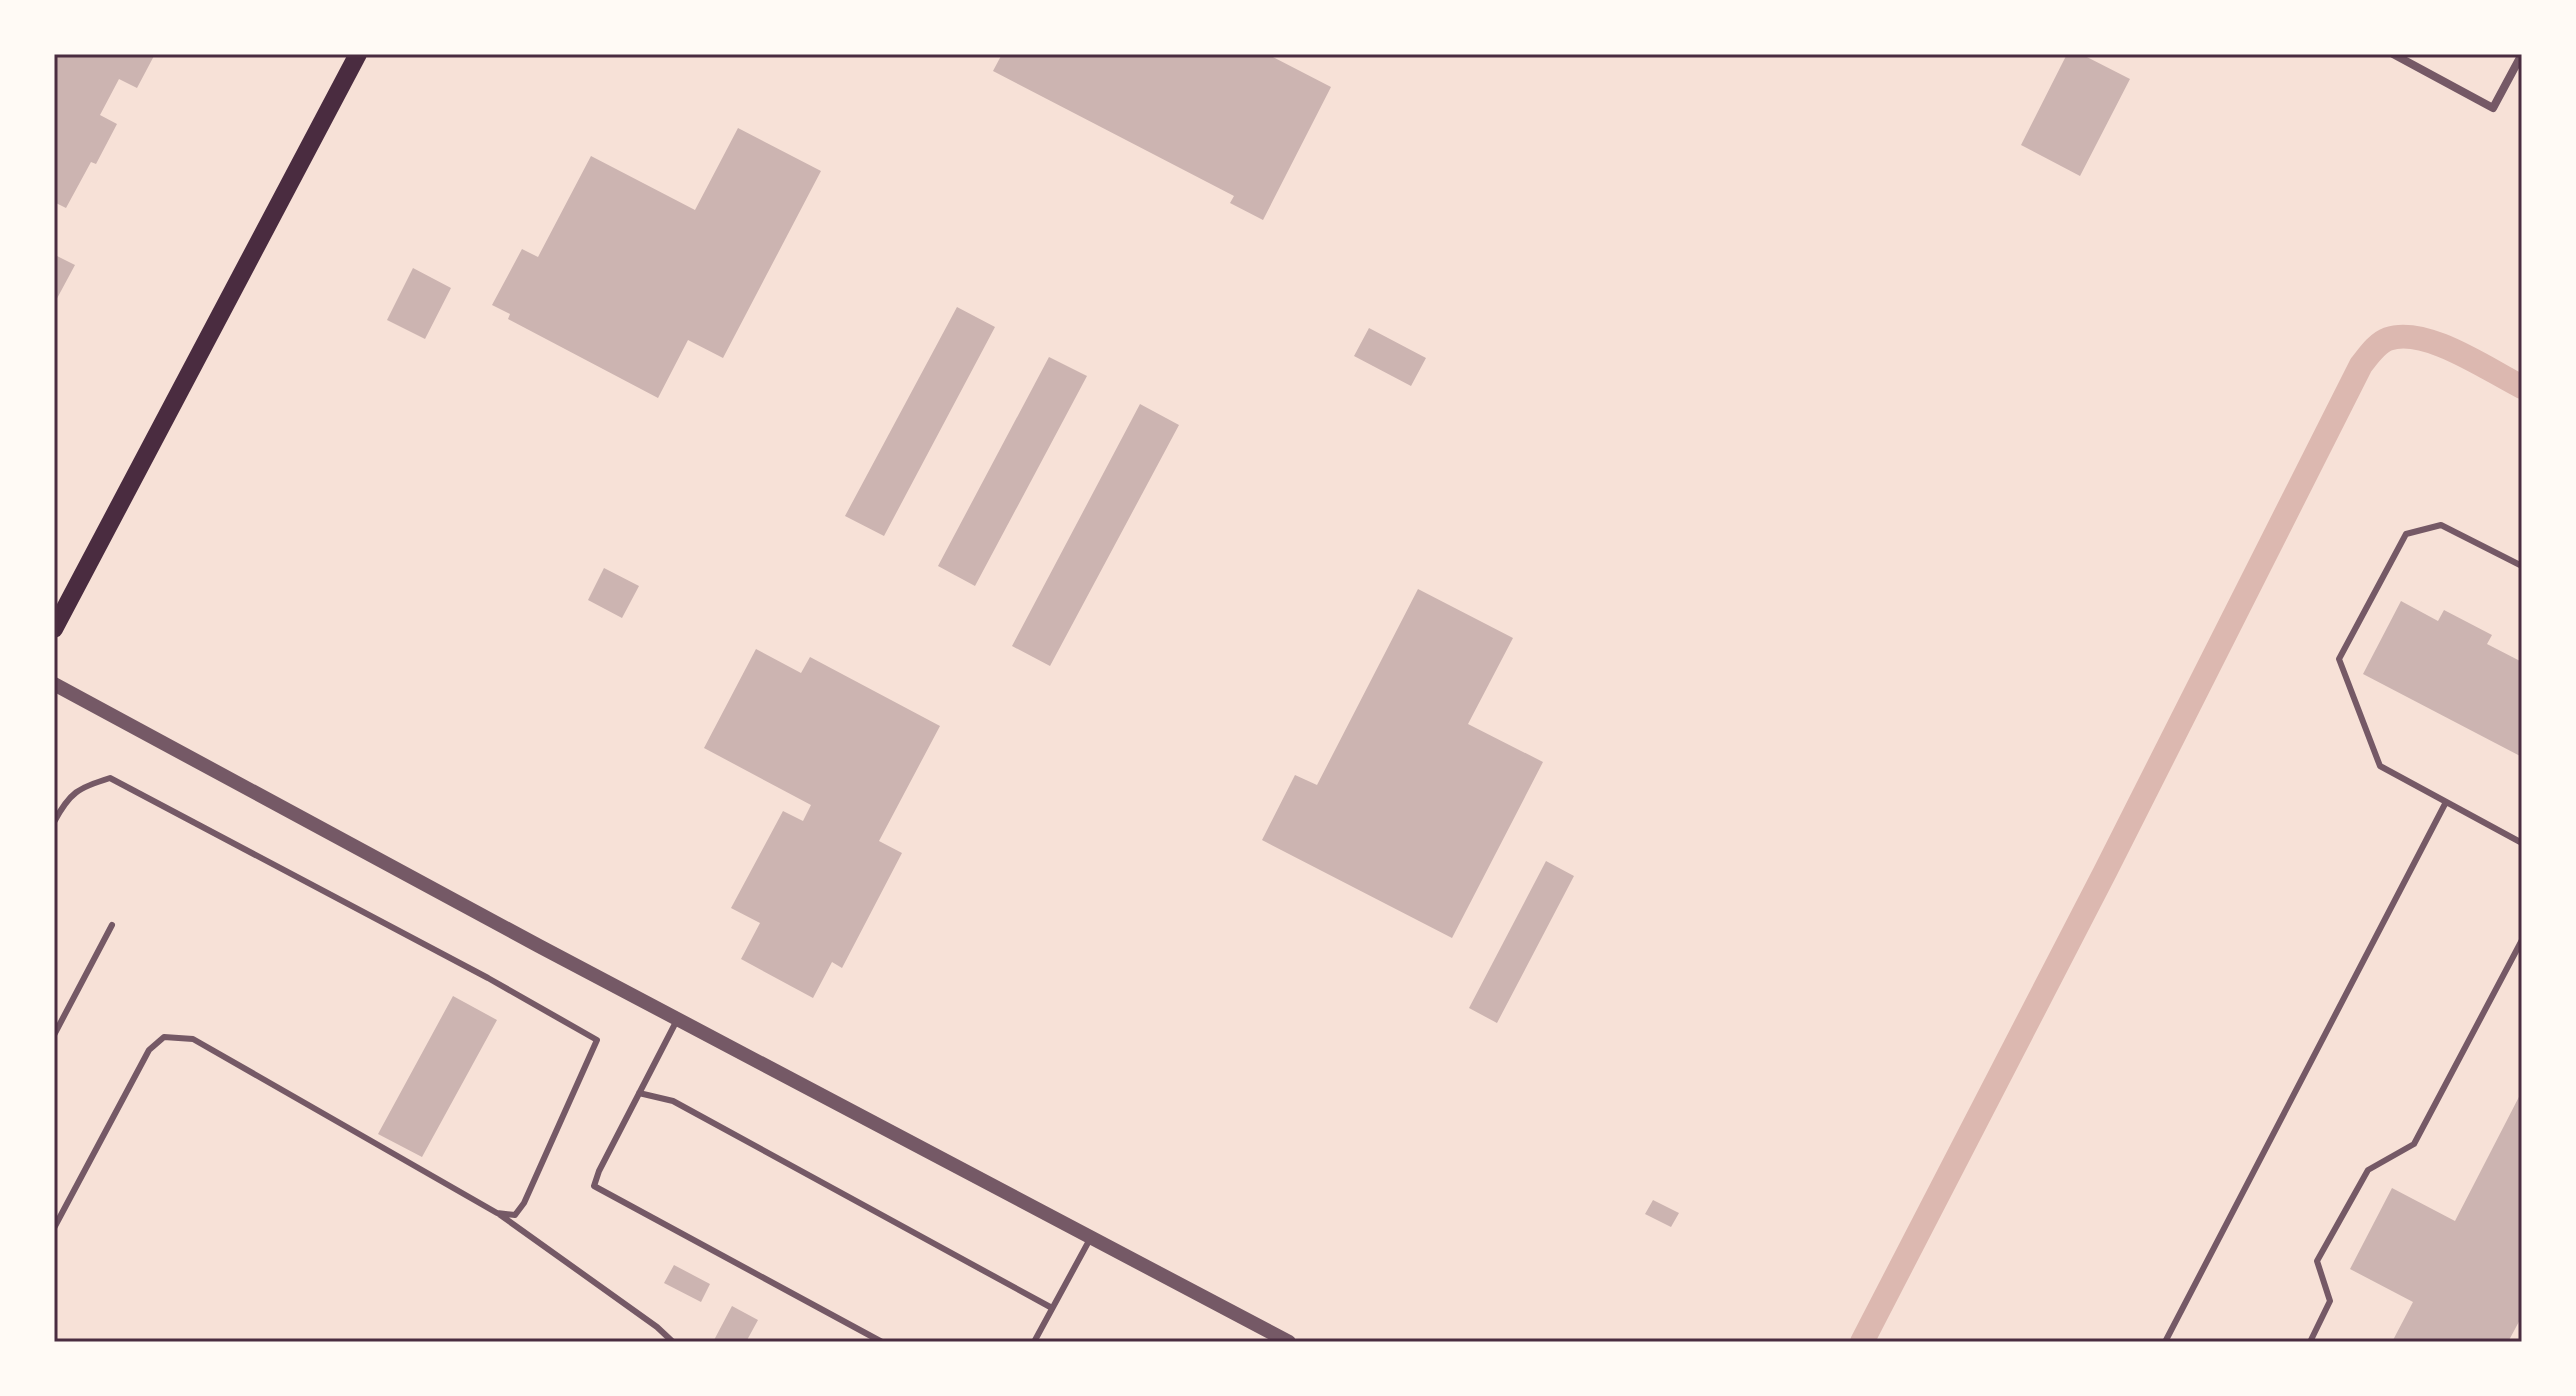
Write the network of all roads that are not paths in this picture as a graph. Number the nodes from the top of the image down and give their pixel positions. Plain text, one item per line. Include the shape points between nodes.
1 (358, 54) edge
2 (2393, 54) edge
3 (2522, 54) edge
4 (2522, 566) edge
5 (54, 629) edge
6 (54, 684) edge
7 (2446, 802) junction
8 (54, 822) edge
9 (2522, 843) edge
10 (112, 925) dead end
11 (2522, 940) edge
12 (678, 1019) junction
13 (54, 1035) edge
14 (639, 1093) junction
15 (497, 1213) junction
16 (54, 1228) edge
17 (1092, 1236) junction
18 (1052, 1308) junction
19 (673, 1342) edge
20 (882, 1342) edge
21 (1034, 1342) edge
22 (1289, 1342) edge
23 (2165, 1342) edge
24 (2310, 1342) edge

1 - 5 main road
2 - 3 street via 2493,108
4 - 7 lane via 2441,525 2406,534 2339,659 2380,766
6 - 12 street
7 - 9 lane
7 - 23 lane
8 - 15 lane via 66,799 82,786 110,778 597,1040 524,1203 515,1215
10 - 13 lane
11 - 24 lane via 2414,1144 2368,1170 2317,1261 2330,1301
12 - 14 lane
12 - 17 street
14 - 18 lane via 673,1101
14 - 20 lane via 594,1186
15 - 16 lane via 193,1039 164,1037 149,1050
15 - 19 lane
17 - 18 lane
17 - 22 street
18 - 21 lane

